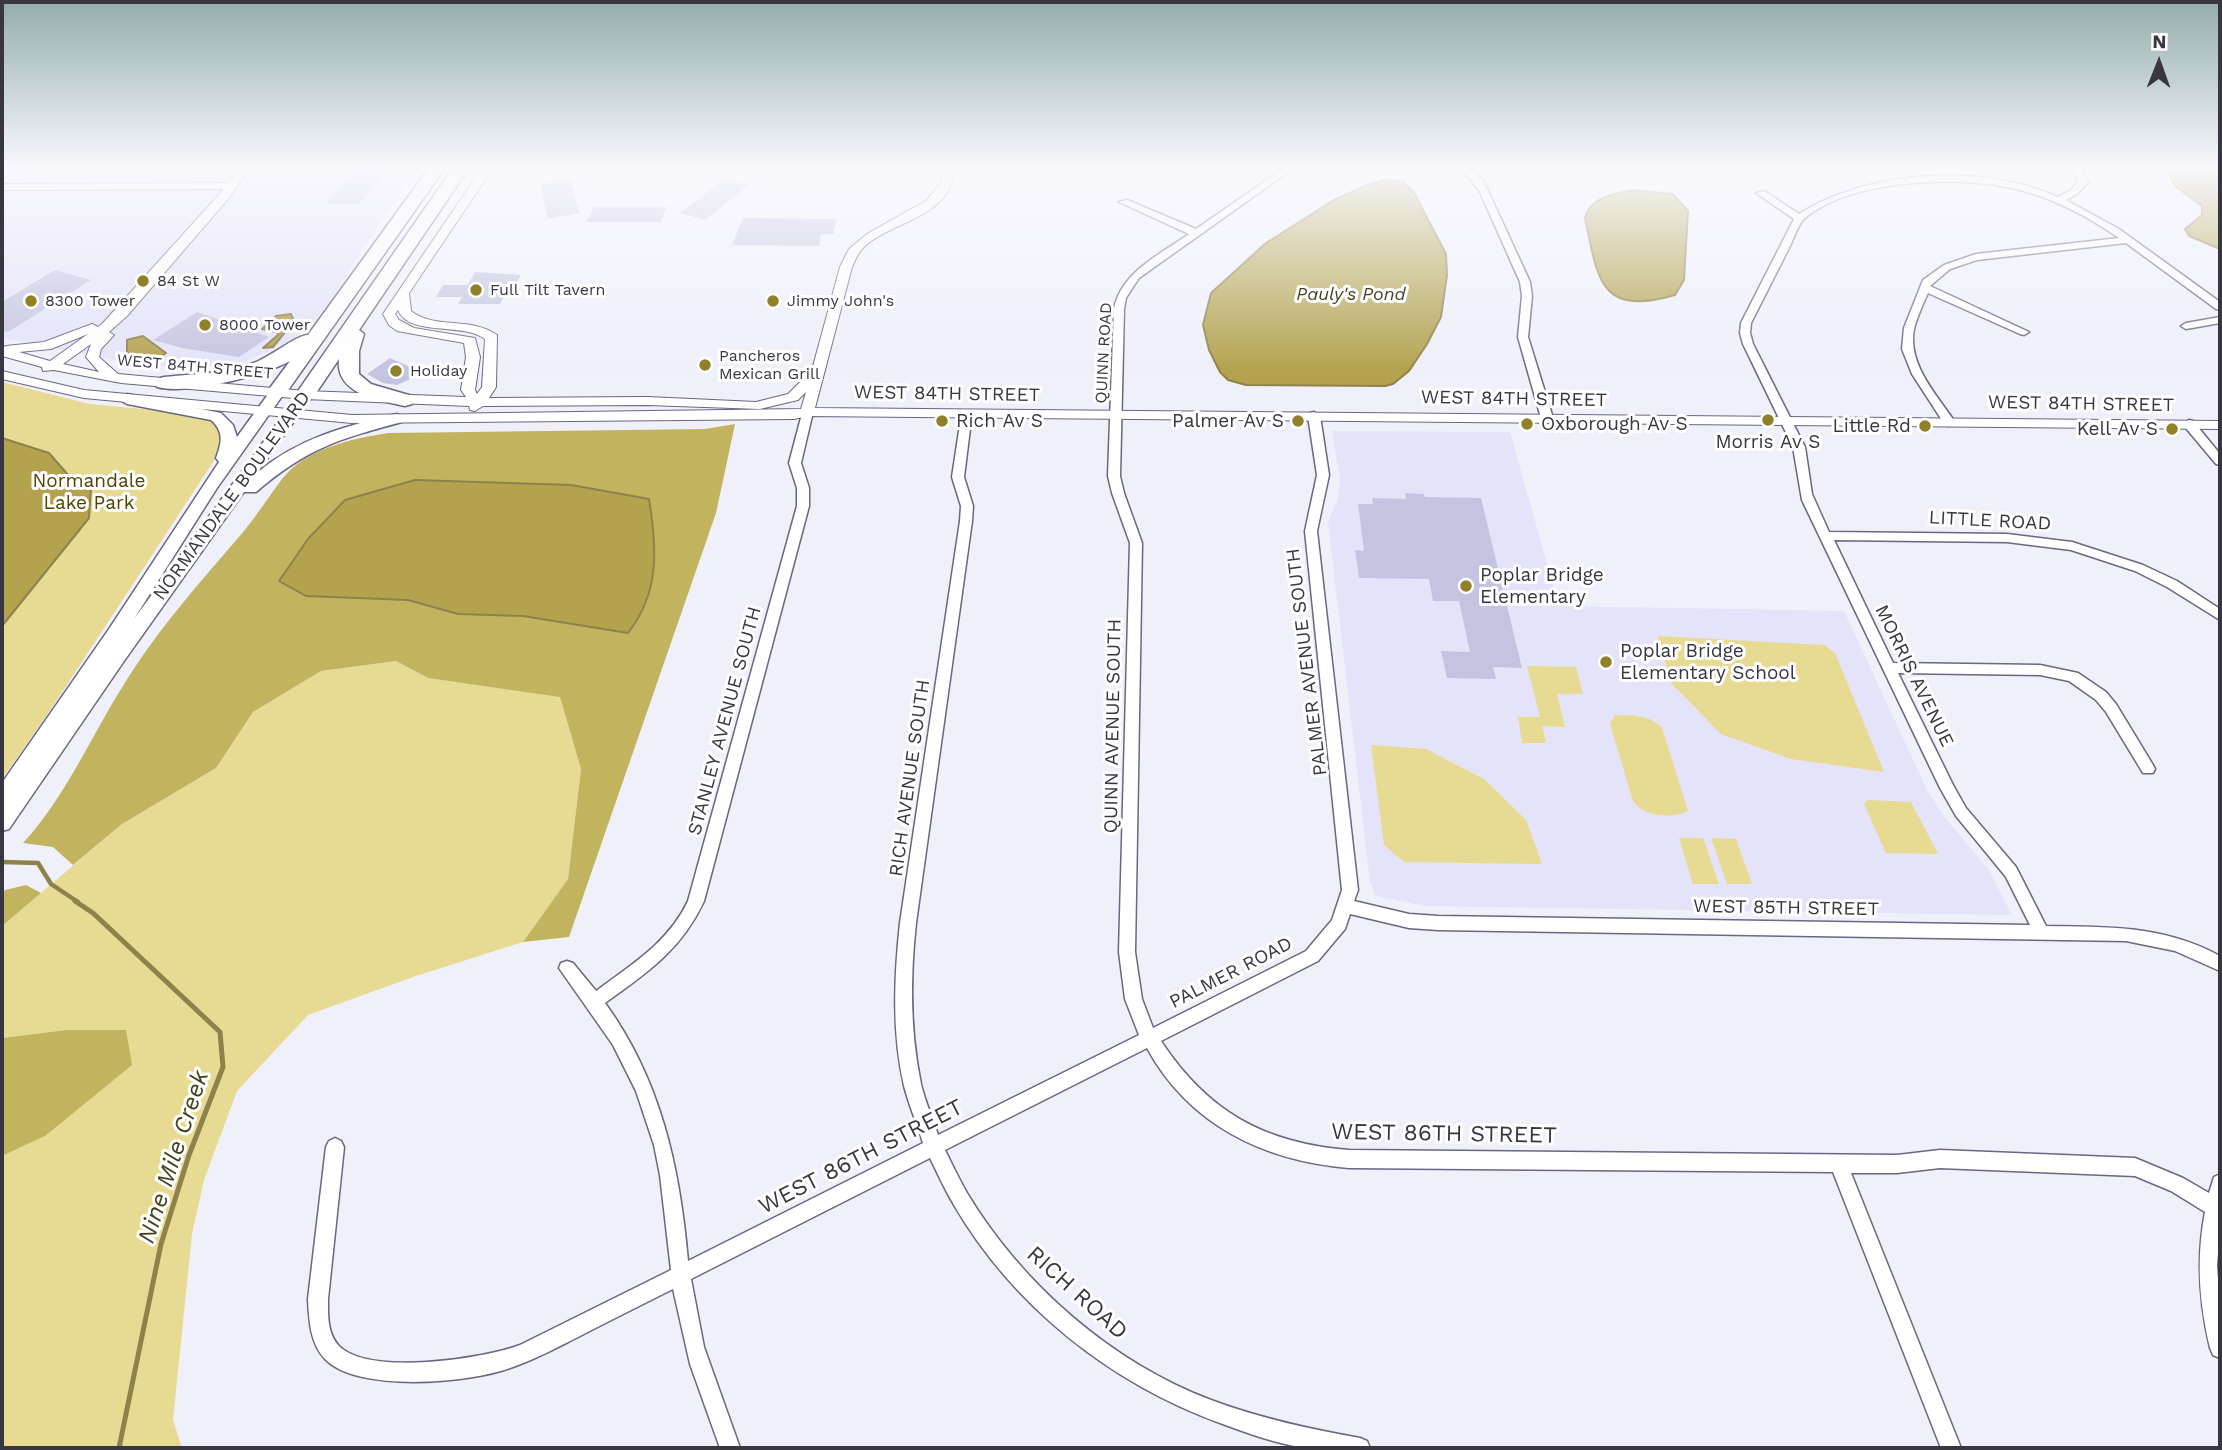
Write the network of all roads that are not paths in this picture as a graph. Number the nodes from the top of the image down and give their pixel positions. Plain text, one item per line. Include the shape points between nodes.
1 (189, 236) edge
2 (389, 236) edge
3 (415, 236) edge
4 (443, 236) edge
5 (872, 236) edge
6 (1192, 236) edge
7 (1504, 236) edge
8 (1790, 236) edge
9 (2121, 236) edge
10 (2127, 240) junction
11 (171, 256) junction
12 (1924, 287) junction
13 (404, 295) junction
14 (368, 304) junction
15 (2220, 307) edge
16 (122, 313) junction
17 (330, 318) junction
18 (2220, 320) edge
19 (2186, 326) dead end
20 (92, 328) junction
21 (2024, 332) dead end
22 (2, 350) edge
23 (46, 364) junction
24 (819, 368) junction
25 (2, 375) edge
26 (121, 379) junction
27 (22, 381) junction
28 (164, 383) junction
29 (277, 392) junction
30 (305, 395) junction
31 (127, 399) junction
32 (405, 400) junction
33 (477, 402) junction
34 (760, 405) junction
35 (264, 410) junction
36 (807, 412) junction
37 (966, 413) junction
38 (292, 414) junction
39 (1116, 414) junction
40 (1314, 416) junction
41 (1547, 418) junction
42 (397, 419) junction
43 (470, 419) junction
44 (1787, 420) junction
45 (1949, 422) junction
46 (2189, 424) junction
47 (2220, 425) edge
48 (2220, 461) edge
49 (211, 484) junction
50 (223, 512) junction
51 (1826, 536) junction
52 (2220, 615) edge
53 (1890, 668) junction
54 (2148, 769) dead end
55 (2, 799) edge
56 (2, 823) edge
57 (1347, 906) junction
58 (2041, 932) junction
59 (2220, 964) edge
60 (567, 968) dead end
61 (595, 1001) junction
62 (1152, 1037) junction
63 (935, 1146) junction
64 (335, 1147) dead end
65 (1839, 1164) junction
66 (2220, 1183) edge
67 (2214, 1207) junction
68 (681, 1276) junction
69 (2220, 1348) edge
70 (730, 1448) edge
71 (1360, 1448) edge
72 (1951, 1448) edge

1 - 11 street
2 - 17 highway, NORMANDALE BOULEVARD
3 - 14 highway, NORMANDALE BOULEVARD
4 - 13 street
5 - 24 street via 853,252 846,267
6 - 39 street, QUINN ROAD via 1135,276 1121,298
7 - 41 street via 1525,282 1524,337
8 - 44 street, MORRIS AVENUE via 1745,333
9 - 10 street
10 - 12 street via 1976,257 1947,267
10 - 15 street
11 - 16 street
11 - 20 street via 157,260
12 - 21 street
12 - 45 street via 1909,328 1907,349 1917,374
13 - 33 street via 405,312 415,320 482,329 492,338 489,387
13 - 33 street via 389,314 397,327 470,341 468,390
14 - 30 highway, NORMANDALE BOULEVARD
14 - 32 highway via 347,355 349,376 373,392
16 - 23 street
16 - 26 street via 91,357 94,364
17 - 28 highway via 297,349 268,366 223,378
17 - 29 highway, NORMANDALE BOULEVARD
18 - 19 street
20 - 22 street via 46,346
20 - 23 street
22 - 23 street, WEST 84TH STREET
23 - 26 street, WEST 84TH STREET
23 - 27 street
24 - 34 street via 793,397
24 - 36 street
25 - 27 street, WEST 84TH STREET
26 - 28 street, WEST 84TH STREET
27 - 31 street, WEST 84TH STREET
28 - 29 street, WEST 84TH STREET
29 - 30 street, WEST 84TH STREET
29 - 35 main road, NORMANDALE BOULEVARD
30 - 32 street, WEST 84TH STREET
30 - 38 main road, NORMANDALE BOULEVARD
31 - 35 street, WEST 84TH STREET
31 - 49 main road via 208,413 222,420 230,434 229,445
32 - 33 street, WEST 84TH STREET
33 - 34 street, WEST 84TH STREET
33 - 43 street
34 - 36 street, WEST 84TH STREET
35 - 38 street, WEST 84TH STREET
35 - 49 main road, NORMANDALE BOULEVARD
36 - 37 street, WEST 84TH STREET
36 - 43 street, WEST 84TH STREET
36 - 61 street, STANLEY AVENUE SOUTH via 794,463 803,488 803,506 696,901 674,940
37 - 39 street, WEST 84TH STREET
37 - 63 street, RICH AVENUE SOUTH via 957,463 966,521 902,984 909,1068
38 - 42 street, WEST 84TH STREET
38 - 50 main road, NORMANDALE BOULEVARD
39 - 40 street, WEST 84TH STREET
39 - 62 street, QUINN AVENUE SOUTH via 1115,487 1133,525 1136,543 1127,952 1136,1007
40 - 41 street, WEST 84TH STREET
40 - 57 street, PALMER AVENUE SOUTH via 1322,475 1311,531 1350,873
41 - 44 street, WEST 84TH STREET
42 - 43 street, WEST 84TH STREET
42 - 50 main road via 308,444 279,462
44 - 45 street, WEST 84TH STREET
44 - 51 street, MORRIS AVENUE via 1804,461 1804,487
45 - 46 street, WEST 84TH STREET
46 - 47 street, WEST 84TH STREET
46 - 48 street
49 - 55 main road, NORMANDALE BOULEVARD
50 - 56 main road, NORMANDALE BOULEVARD
51 - 52 street, LITTLE ROAD via 2007,538 2072,546 2139,568
51 - 53 street, MORRIS AVENUE
53 - 54 street via 2040,670 2073,677 2102,696
53 - 58 street, MORRIS AVENUE via 1947,788 2011,872
57 - 58 street, WEST 85TH STREET via 1438,923
57 - 62 street, PALMER ROAD via 1312,956
58 - 59 street, WEST 85TH STREET via 2153,937
60 - 61 street
61 - 68 street via 636,1070 655,1119 670,1175
62 - 63 street, WEST 86TH STREET
62 - 65 street, WEST 86TH STREET via 1199,1101 1269,1144 1308,1155
63 - 68 street, WEST 86TH STREET
63 - 71 street, RICH ROAD via 960,1199 991,1245 1032,1292 1128,1370 1247,1424
64 - 68 street, WEST 86TH STREET via 317,1324 325,1343 355,1368 447,1372 500,1363
65 - 67 street, WEST 86TH STREET via 1940,1159 2115,1164 2155,1174
65 - 72 street
66 - 67 street
67 - 69 street via 2206,1273
68 - 70 street via 707,1388

